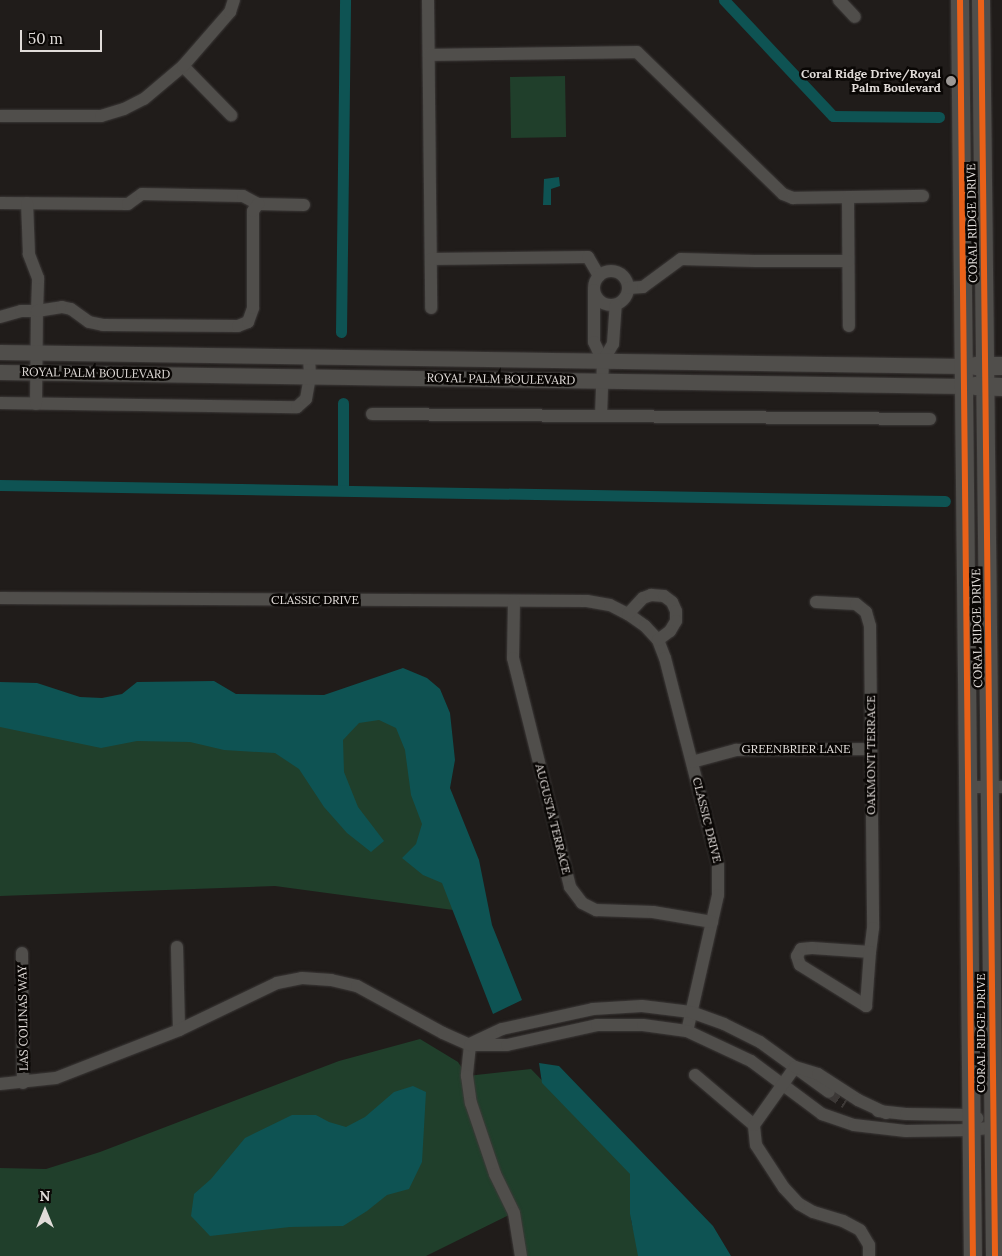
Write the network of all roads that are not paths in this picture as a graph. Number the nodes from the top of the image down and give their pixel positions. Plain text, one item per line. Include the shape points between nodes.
1 (234, 0) edge
2 (428, 0) edge
3 (839, 0) edge
4 (960, 0) edge
5 (981, 0) edge
6 (855, 17) dead end
7 (429, 55) junction
8 (183, 66) junction
9 (231, 115) dead end
10 (0, 116) edge
11 (923, 196) dead end
12 (848, 197) junction
13 (0, 203) edge
14 (27, 203) junction
15 (258, 204) junction
16 (304, 205) dead end
17 (430, 259) junction
18 (848, 261) junction
19 (599, 276) junction
20 (628, 288) junction
21 (594, 290) junction
22 (616, 305) junction
23 (431, 308) dead end
24 (37, 311) junction
25 (0, 317) edge
26 (849, 326) dead end
27 (0, 352) edge
28 (36, 353) junction
29 (309, 357) junction
30 (603, 361) junction
31 (964, 366) junction
32 (994, 366) edge
33 (0, 372) edge
34 (36, 372) junction
35 (310, 376) junction
36 (602, 380) junction
37 (964, 386) junction
38 (994, 386) edge
39 (0, 403) edge
40 (36, 404) junction
41 (372, 414) dead end
42 (601, 416) junction
43 (930, 419) dead end
44 (0, 598) edge
45 (514, 601) junction
46 (816, 602) dead end
47 (628, 614) junction
48 (658, 640) junction
49 (871, 749) junction
50 (692, 762) junction
51 (969, 787) junction
52 (996, 787) edge
53 (712, 922) junction
54 (177, 947) dead end
55 (870, 952) junction
56 (22, 953) dead end
57 (691, 1012) junction
58 (179, 1030) junction
59 (687, 1031) junction
60 (470, 1044) junction
61 (794, 1067) junction
62 (695, 1075) dead end
63 (0, 1084) edge
64 (24, 1084) junction
65 (781, 1085) junction
66 (829, 1092) tunnel mouth
67 (846, 1102) tunnel mouth
68 (886, 1113) junction
69 (970, 1123) junction
70 (754, 1125) junction
71 (997, 1126) edge
72 (521, 1256) edge
73 (869, 1256) edge
74 (973, 1256) edge
75 (995, 1256) edge

1 - 8 street via 230,12
2 - 7 street
3 - 6 street
4 - 31 main road, CORAL RIDGE DRIVE
5 - 32 main road, CORAL RIDGE DRIVE
7 - 12 street via 637,52 783,194 793,198
7 - 17 street
8 - 9 street
8 - 10 street via 144,99 101,116
11 - 12 street
12 - 18 street
13 - 14 street
14 - 15 street via 128,204 142,194 243,196
14 - 24 street via 29,254 38,278
15 - 16 street
15 - 24 street via 253,211 252,313 243,324 103,325 89,322 71,309 62,307
17 - 19 street via 588,257
17 - 23 street
18 - 20 street via 755,262 681,258 643,287
18 - 26 street
19 - 20 street via 610,271 620,274
19 - 21 street
20 - 22 street via 626,298
21 - 22 street via 604,304
21 - 30 street via 594,342
22 - 30 street via 613,344
24 - 25 street via 21,311
24 - 28 street
27 - 28 street, ROYAL PALM BOULEVARD
28 - 29 street, ROYAL PALM BOULEVARD
28 - 34 street
29 - 30 street, ROYAL PALM BOULEVARD
29 - 35 street
30 - 31 street, ROYAL PALM BOULEVARD
30 - 36 street
31 - 32 main road, ROYAL PALM BOULEVARD
31 - 37 main road, CORAL RIDGE DRIVE
32 - 38 main road, CORAL RIDGE DRIVE
33 - 34 street, ROYAL PALM BOULEVARD
34 - 35 street, ROYAL PALM BOULEVARD
34 - 40 street
35 - 36 street, ROYAL PALM BOULEVARD
35 - 40 street via 306,399 297,407
36 - 37 street, ROYAL PALM BOULEVARD
36 - 42 street
37 - 38 main road, ROYAL PALM BOULEVARD
37 - 51 main road, CORAL RIDGE DRIVE
38 - 52 main road, CORAL RIDGE DRIVE
39 - 40 street
41 - 42 street
42 - 43 street
44 - 45 street, CLASSIC DRIVE
45 - 47 street, CLASSIC DRIVE via 587,601 610,605
45 - 53 street, AUGUSTA TERRACE via 513,658 570,887 582,903 596,910 654,912
46 - 49 street, OAKMONT TERRACE via 856,604 866,612 870,626
47 - 48 street, CLASSIC DRIVE
47 - 48 street via 643,598 651,595 664,596 672,602 676,621
48 - 50 street, CLASSIC DRIVE
49 - 50 street, GREENBRIER LANE via 736,750
49 - 55 street, OAKMONT TERRACE via 873,928
50 - 53 street, CLASSIC DRIVE via 718,864 718,894
51 - 52 street
51 - 69 main road, CORAL RIDGE DRIVE
52 - 71 main road, CORAL RIDGE DRIVE
53 - 57 street, CLASSIC DRIVE
54 - 58 street
55 - 55 street, OAKMONT TERRACE via 801,949 797,956 800,965 866,1006
56 - 64 street, LAS COLINAS WAY
57 - 59 street, CLASSIC DRIVE
57 - 60 street via 642,1006 593,1009 502,1029
57 - 61 street via 760,1042
58 - 60 street via 277,983 302,978 357,986 443,1033
58 - 64 street via 56,1078
59 - 60 street via 643,1025 597,1025 507,1044
59 - 65 street via 751,1061
60 - 72 street via 466,1076 471,1102 495,1174 514,1213
61 - 65 street
61 - 66 street
61 - 68 street via 818,1074 858,1100
62 - 70 street
63 - 64 street
65 - 69 street via 822,1114 854,1125 906,1131
65 - 70 street
67 - 68 street
68 - 69 street
69 - 71 street
69 - 74 main road, CORAL RIDGE DRIVE
70 - 73 street via 756,1145 784,1188 799,1204 813,1212 860,1230 869,1245
71 - 75 main road, CORAL RIDGE DRIVE

